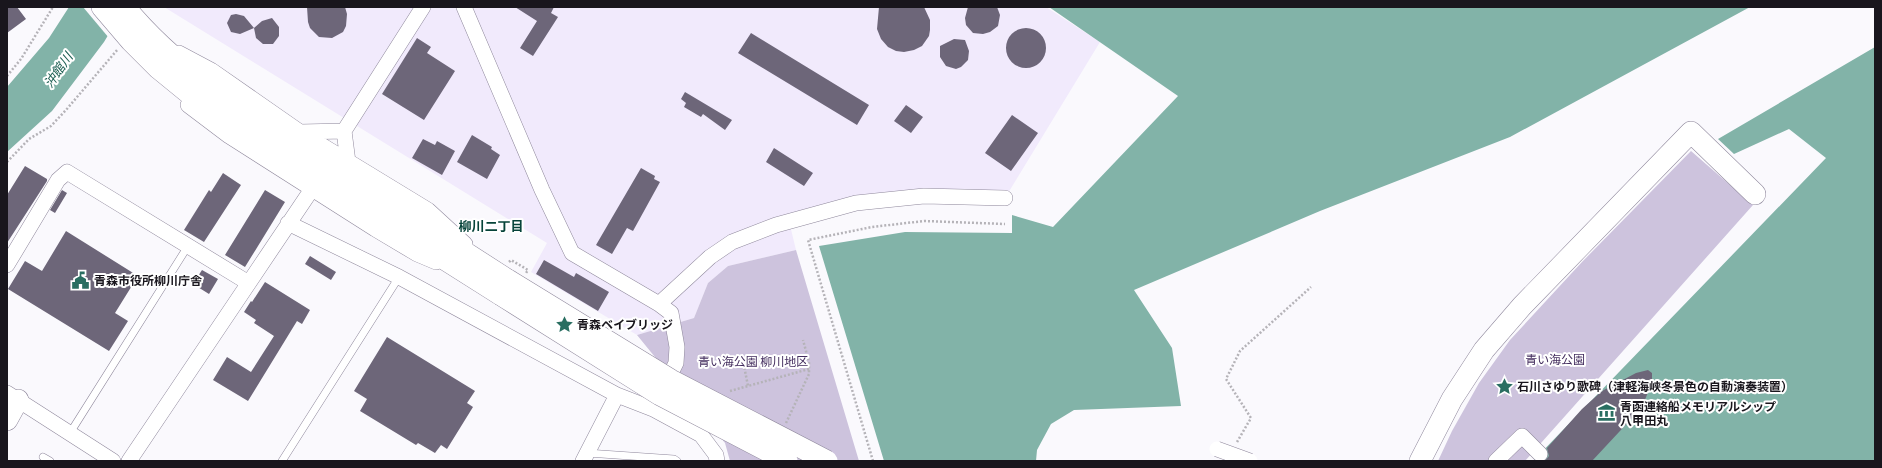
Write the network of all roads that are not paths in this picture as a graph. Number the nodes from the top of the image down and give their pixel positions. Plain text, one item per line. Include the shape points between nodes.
1 (102, 7) edge
2 (423, 7) edge
3 (464, 7) edge
4 (123, 23) edge
5 (159, 42) junction
6 (158, 68) junction
7 (344, 131) junction
8 (300, 132) junction
9 (348, 162) junction
10 (312, 189) junction
11 (1755, 194) dead end
12 (1005, 198) dead end
13 (288, 223) junction
14 (188, 246) junction
15 (7, 265) edge
16 (504, 276) junction
17 (399, 277) junction
18 (474, 278) junction
19 (248, 282) junction
20 (659, 304) junction
21 (617, 395) junction
22 (13, 396) edge
23 (653, 410) junction
24 (7, 420) edge
25 (70, 433) junction
26 (1217, 449) dead end
27 (1540, 454) dead end
28 (585, 457) edge
29 (113, 461) edge
30 (129, 461) edge
31 (282, 461) edge
32 (677, 461) edge
33 (717, 461) edge
34 (787, 461) edge
35 (827, 461) edge
36 (1250, 461) edge
37 (1420, 461) edge
38 (1496, 461) edge

1 - 4 street
2 - 7 street
3 - 20 street via 542,190 572,253
4 - 5 street
4 - 6 street via 131,41
5 - 8 street via 211,70
5 - 16 street via 199,79
6 - 10 street via 174,94 229,136
6 - 18 street via 262,144
7 - 8 street
7 - 9 street
8 - 9 street
9 - 16 street via 428,210
10 - 13 street
10 - 18 street via 417,254
11 - 37 street via 1691,132 1522,306 1484,350 1452,399
12 - 20 street via 924,196 856,203 776,225 732,242 710,257
13 - 17 street
13 - 19 street
14 - 15 street via 67,172 58,180
14 - 19 street
14 - 25 lane
16 - 18 street
16 - 34 street, bridge via 660,395
16 - 35 street, bridge via 671,380
17 - 21 street
17 - 31 lane
19 - 30 street
20 - 23 street via 671,313 678,347 676,363
21 - 23 street
21 - 28 street
22 - 24 street
22 - 25 street
23 - 33 street via 701,435 716,455
25 - 29 street
26 - 36 street, bridge
27 - 38 street via 1522,436
28 - 32 lane

